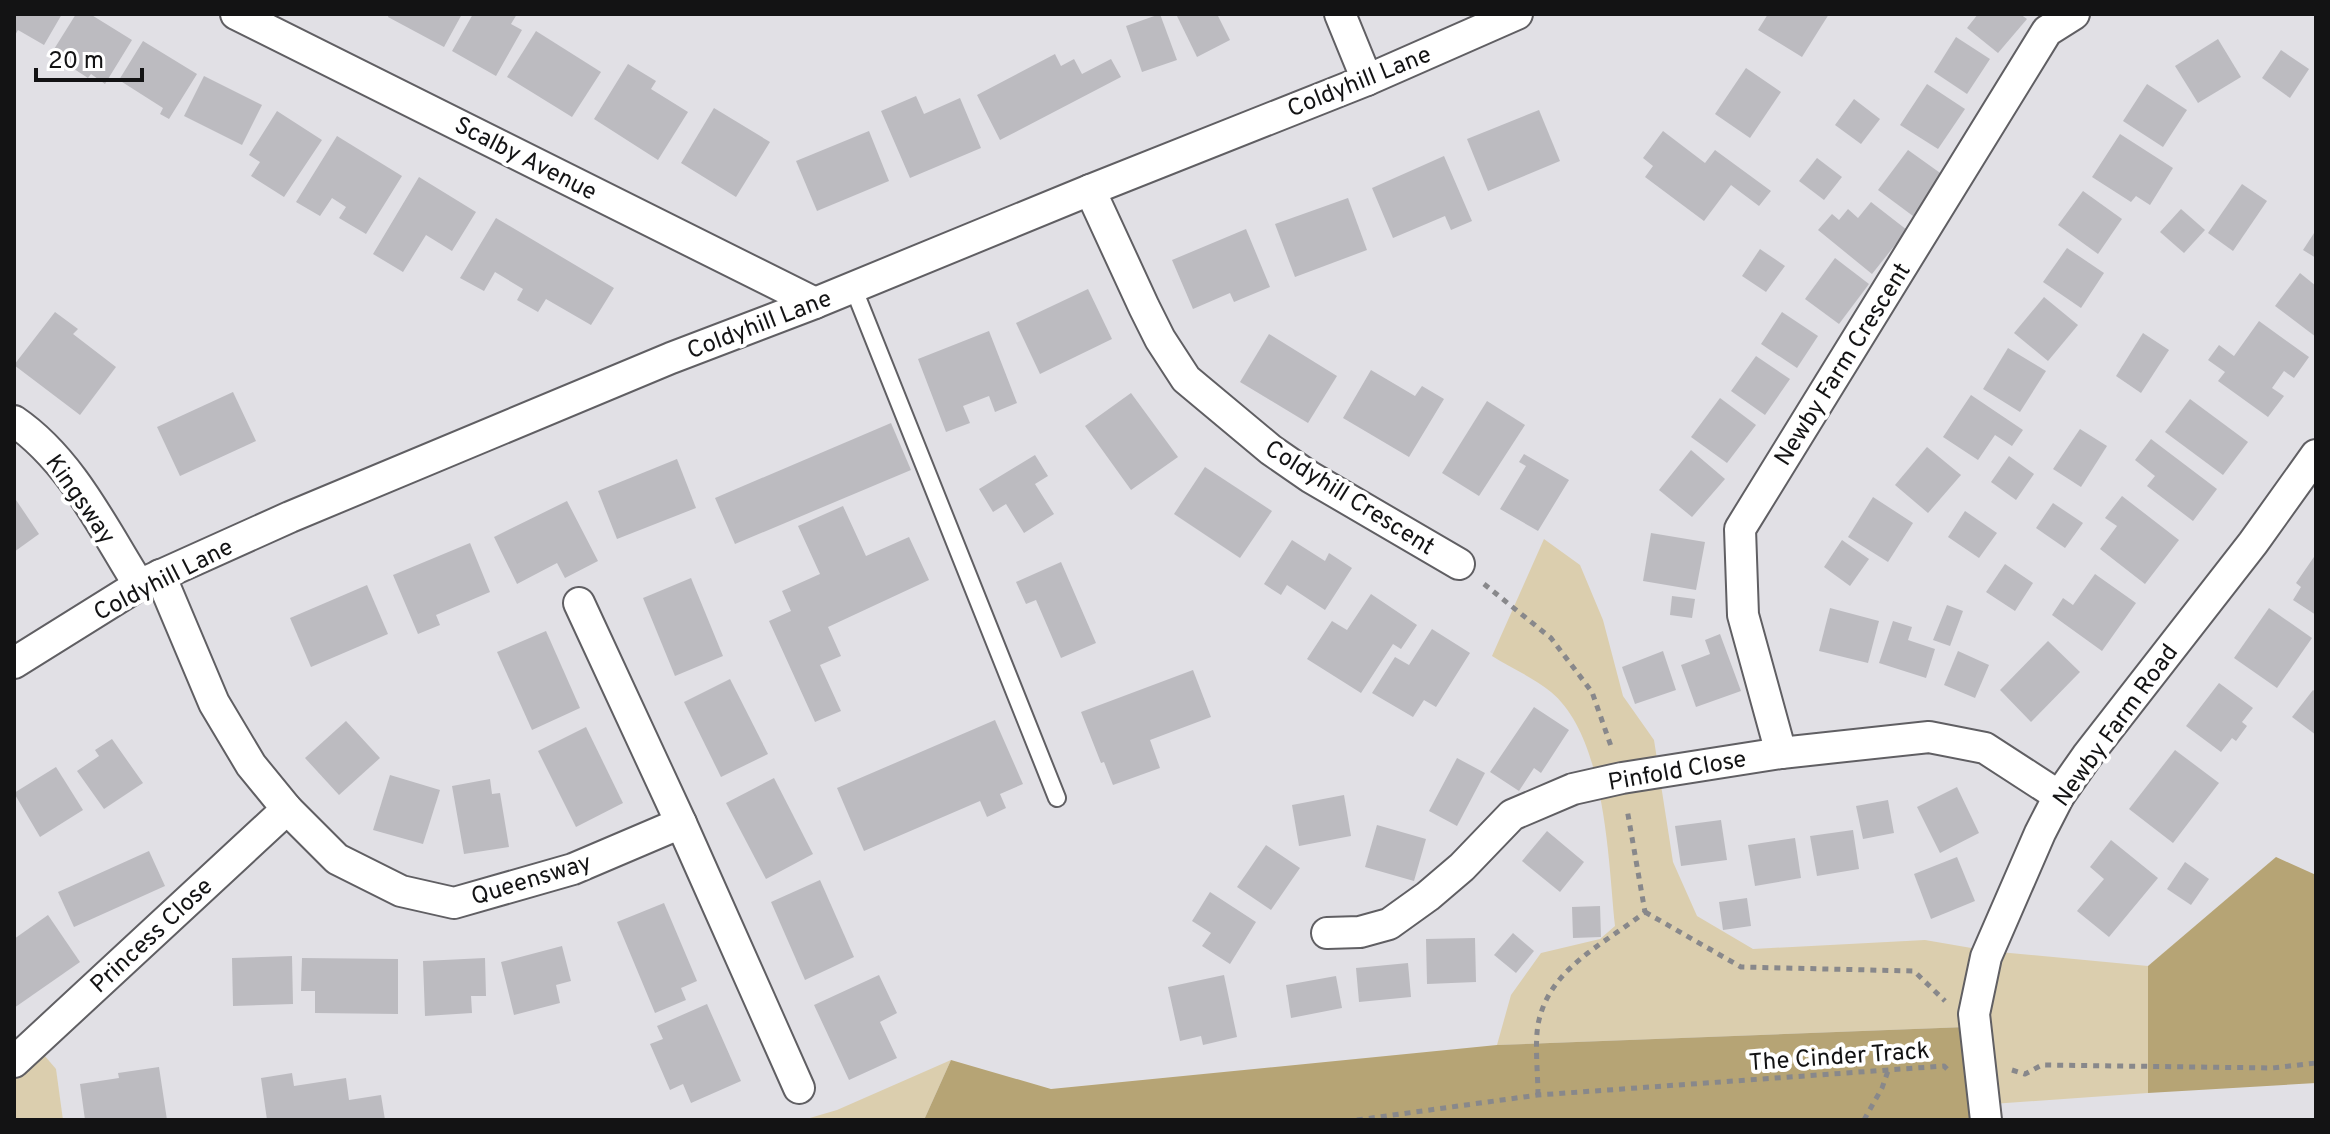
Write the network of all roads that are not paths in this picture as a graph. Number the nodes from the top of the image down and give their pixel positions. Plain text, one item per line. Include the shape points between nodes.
1 (236, 14) edge
2 (1340, 14) edge
3 (1517, 14) edge
4 (2074, 14) edge
5 (1367, 80) junction
6 (1090, 190) junction
7 (853, 287) junction
8 (815, 303) junction
9 (14, 421) edge
10 (2316, 455) edge
11 (1459, 564) road end
12 (149, 580) junction
13 (579, 603) dead end
14 (14, 663) edge
15 (1781, 753) junction
16 (2059, 796) junction
17 (1057, 798) dead end
18 (287, 809) junction
19 (681, 823) junction
20 (1327, 933) dead end
21 (14, 1062) edge
22 (799, 1088) dead end
23 (1986, 1120) edge

1 - 8 street, Scalby Avenue
2 - 5 street
3 - 5 street, Coldyhill Lane
4 - 15 street, Newby Farm Crescent via 2047,31 1740,529 1743,615
5 - 6 street, Coldyhill Lane
6 - 7 street, Coldyhill Lane
6 - 11 street, Coldyhill Crescent via 1149,318 1186,379 1310,477
7 - 8 street, Coldyhill Lane
7 - 17 lane
8 - 12 street, Coldyhill Lane via 656,364
9 - 12 street, Kingsway via 61,464
10 - 16 street, Newby Farm Road
12 - 14 street, Coldyhill Lane
12 - 18 street, Queensway via 251,765
13 - 19 street
15 - 16 street, Pinfold Close via 1929,737 1985,748
15 - 20 street, Pinfold Close via 1573,789 1512,815 1462,867 1389,924
16 - 23 street, Newby Farm Road via 1986,957 1974,1014
18 - 19 street, Queensway via 337,859 401,891 454,903 573,869
18 - 21 street, Princess Close
19 - 22 street

